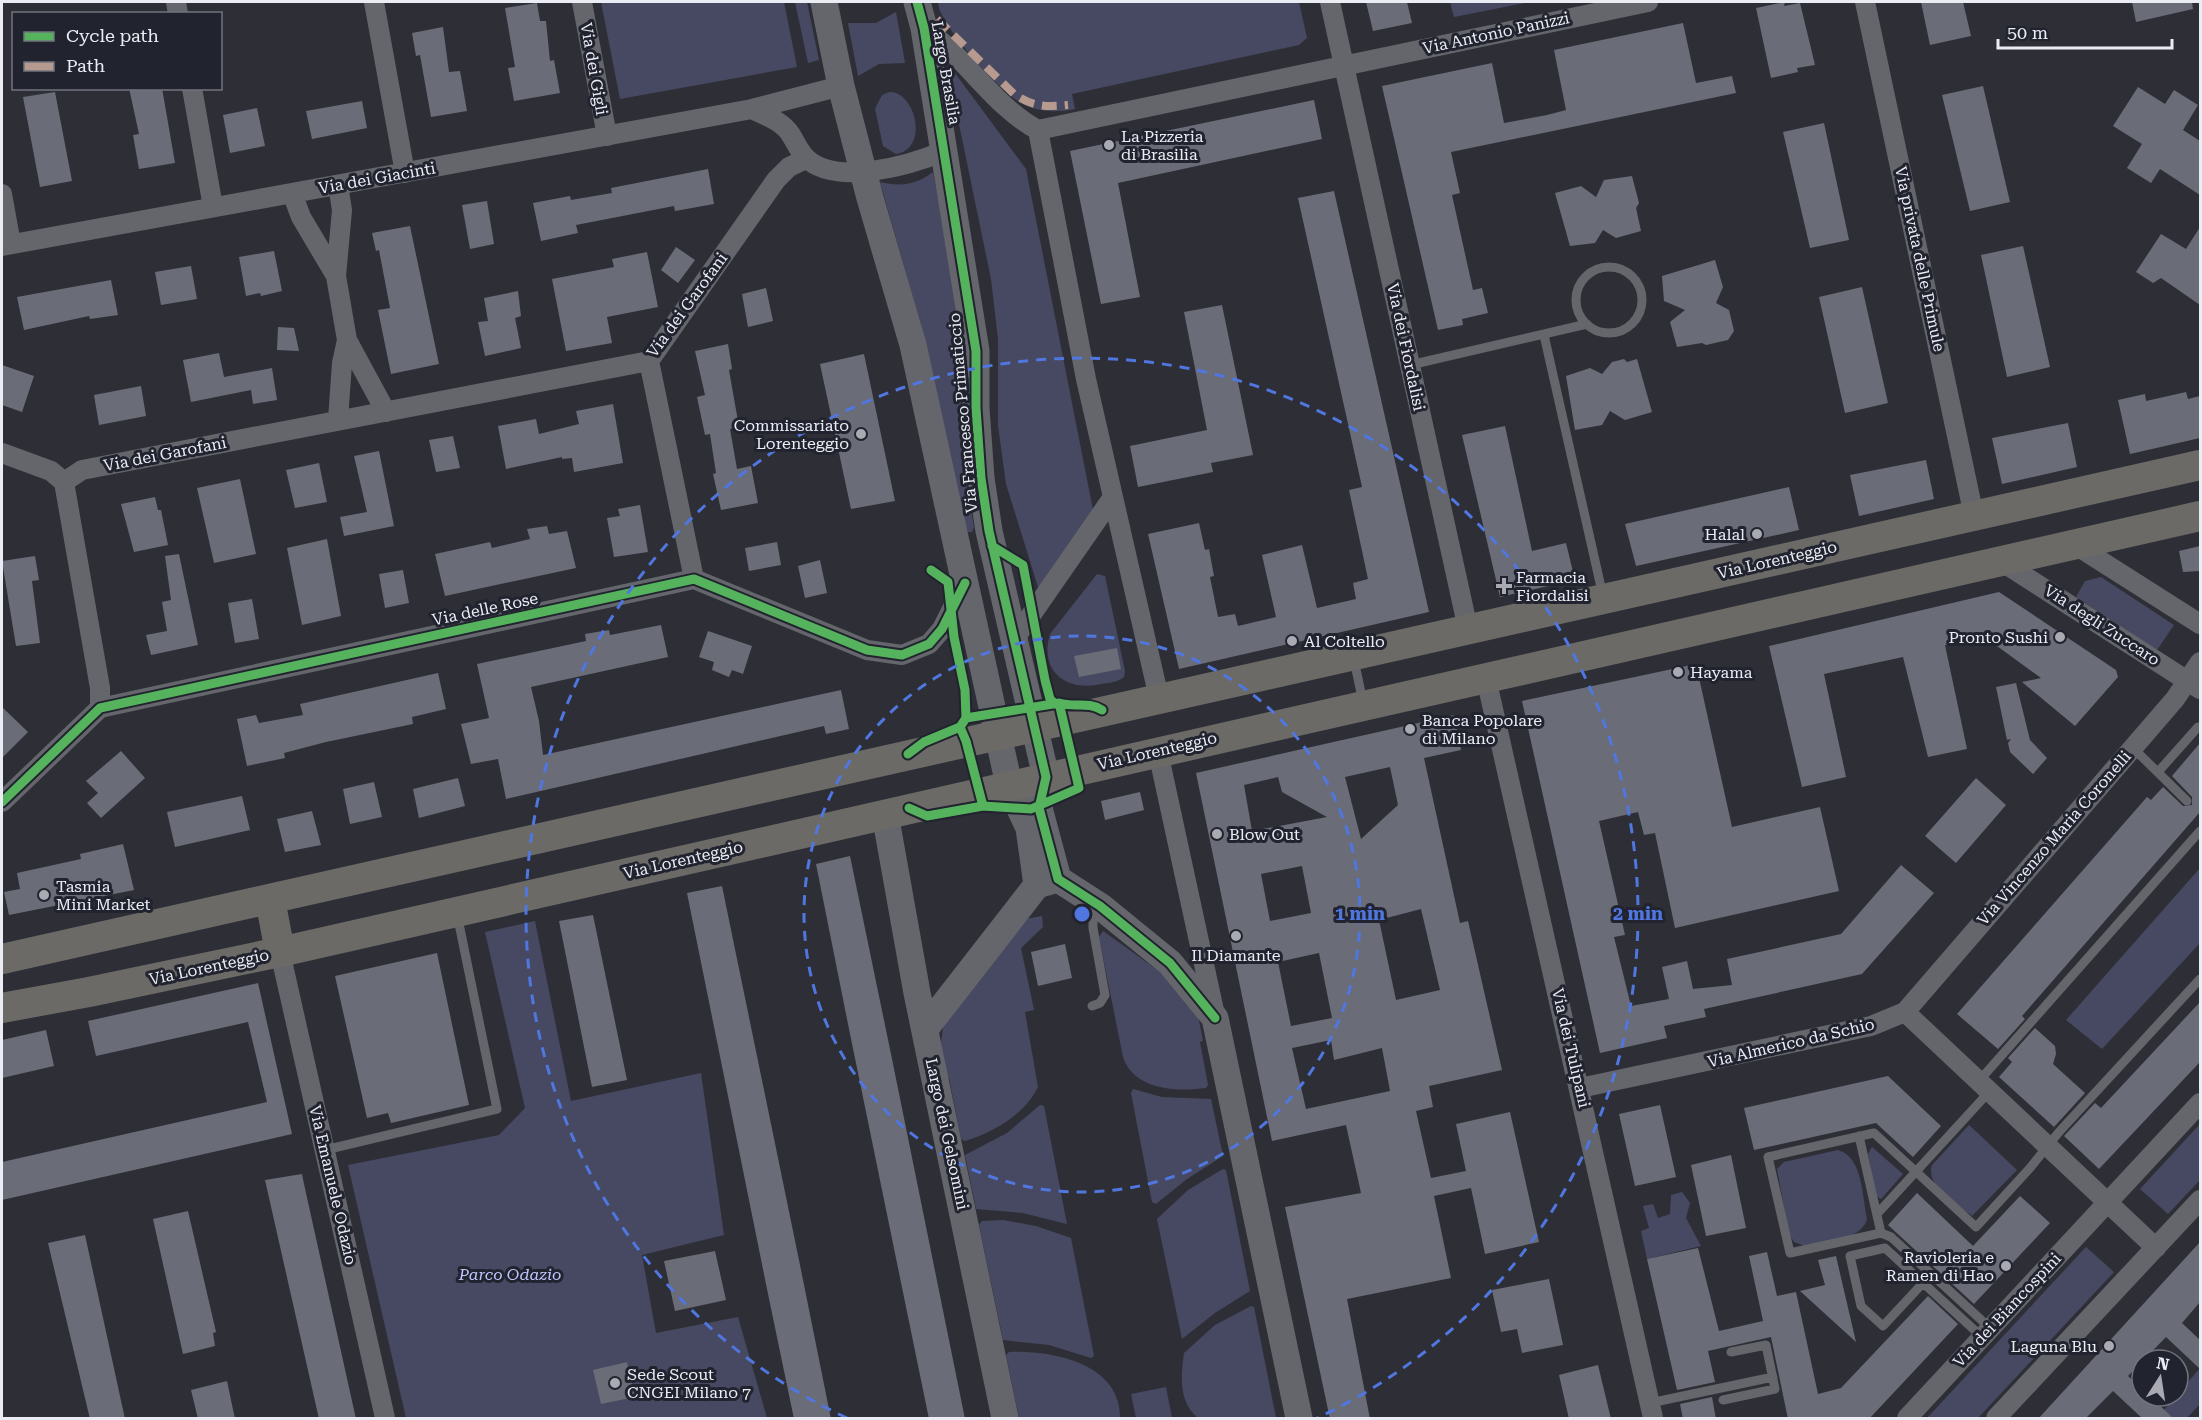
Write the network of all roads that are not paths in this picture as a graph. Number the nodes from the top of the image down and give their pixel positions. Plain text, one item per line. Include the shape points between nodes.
1 (374, 2) edge
2 (582, 2) edge
3 (824, 2) edge
4 (917, 2) edge
5 (1330, 2) edge
6 (1644, 2) edge
7 (1865, 2) edge
8 (924, 28) junction
9 (1344, 65) junction
10 (842, 86) junction
11 (192, 90) edge
12 (752, 109) junction
13 (1038, 130) junction
14 (607, 136) junction
15 (944, 151) junction
16 (806, 159) junction
17 (864, 171) junction
18 (405, 173) junction
19 (338, 185) junction
20 (292, 193) junction
21 (2, 194) edge
22 (213, 207) junction
23 (6, 245) edge
24 (336, 276) junction
25 (1587, 324) junction
26 (1544, 335) junction
27 (347, 340) junction
28 (649, 361) junction
29 (1410, 365) junction
30 (386, 411) junction
31 (338, 420) junction
32 (2, 453) edge
33 (2200, 465) edge
34 (64, 482) junction
35 (1113, 496) junction
36 (1974, 516) junction
37 (2200, 516) edge
38 (952, 529) junction
39 (989, 531) junction
40 (2074, 544) junction
41 (2004, 563) junction
42 (694, 579) junction
43 (965, 583) junction
44 (1604, 598) junction
45 (2200, 624) edge
46 (1468, 629) junction
47 (1013, 640) junction
48 (1353, 655) junction
49 (2200, 662) edge
50 (1486, 678) junction
51 (2194, 685) edge
52 (1159, 698) junction
53 (1364, 705) junction
54 (100, 708) junction
55 (1034, 725) junction
56 (2198, 727) dead end
57 (998, 733) junction
58 (2133, 748) junction
59 (1158, 752) junction
60 (2158, 772) junction
61 (1046, 777) junction
62 (1009, 785) junction
63 (2187, 801) dead end
64 (2, 802) edge
65 (885, 814) junction
66 (2200, 831) edge
67 (1048, 882) junction
68 (270, 899) junction
69 (1100, 906) junction
70 (456, 912) junction
71 (81, 942) junction
72 (280, 952) junction
73 (2, 959) edge
74 (2200, 980) edge
75 (89, 992) junction
76 (1092, 1006) dead end
77 (2, 1008) edge
78 (1905, 1012) junction
79 (1215, 1018) junction
80 (925, 1029) junction
81 (1983, 1087) junction
82 (1580, 1088) junction
83 (2200, 1103) edge
84 (1859, 1136) junction
85 (2047, 1147) junction
86 (325, 1150) junction
87 (1916, 1172) junction
88 (2200, 1200) edge
89 (2106, 1202) junction
90 (1877, 1214) junction
91 (1881, 1233) junction
92 (2156, 1248) junction
93 (1923, 1283) junction
94 (1986, 1333) junction
95 (1731, 1352) dead end
96 (1773, 1377) junction
97 (1723, 1400) dead end
98 (1652, 1411) edge
99 (385, 1419) edge
100 (1005, 1419) edge
101 (1299, 1419) edge
102 (1907, 1419) edge
103 (1996, 1419) edge

1 - 18 street
2 - 14 street, Via dei Gigli
3 - 10 street
4 - 8 street, Largo Brasilia
5 - 9 street
6 - 9 street, Via Antonio Panizzi
7 - 36 street, Via privata delle Primule
8 - 13 street, Largo Brasilia via 946,44 1020,121
8 - 15 street, Largo Brasilia
9 - 13 street
9 - 29 street, Via dei Fiordalisi
10 - 12 street
10 - 17 street
11 - 22 street
12 - 14 street, Via dei Giacinti
12 - 16 street via 784,126
13 - 35 street
14 - 18 street, Via dei Giacinti
15 - 17 street, Largo Brasilia via 915,164
15 - 39 street, Via Francesco Primaticcio via 976,351 981,478
16 - 17 street, Largo Brasilia via 832,171
16 - 28 street, Via dei Garofani via 789,167 776,180
17 - 38 street, Via Francesco Primaticcio via 913,345
18 - 19 street, Via dei Giacinti
19 - 20 street, Via dei Giacinti
19 - 24 street via 342,210
20 - 22 street, Via dei Giacinti
20 - 24 street via 301,217
21 - 23 street
22 - 23 street, Via dei Giacinti
24 - 27 street
25 - 25 lane via 1605,332 1632,324 1642,307 1642,297 1640,287 1628,272 1599,268 1583,279 1576,297
25 - 26 lane
26 - 29 lane
26 - 44 lane
27 - 30 street
27 - 31 street
28 - 30 street, Via dei Garofani
28 - 42 street
29 - 46 street, Via dei Fiordalisi
30 - 31 street, Via dei Garofani
31 - 34 street, Via dei Garofani via 82,470
32 - 34 street via 51,471
33 - 36 main road, Via Lorenteggio
34 - 54 street via 100,688
35 - 47 street
35 - 52 street
36 - 44 main road, Via Lorenteggio
37 - 40 main road, Via Lorenteggio
38 - 39 street via 976,538
38 - 43 street, Via Francesco Primaticcio
39 - 47 street, Via Francesco Primaticcio
40 - 41 main road, Via Lorenteggio
40 - 45 street
41 - 50 main road, Via Lorenteggio
41 - 51 street, Via degli Zuccaro
42 - 43 street via 867,650 902,656 929,644 942,629
42 - 54 street, Via delle Rose
43 - 57 street, Via Francesco Primaticcio
44 - 46 main road, Via Lorenteggio
46 - 48 main road, Via Lorenteggio
47 - 55 street, Via Francesco Primaticcio
48 - 52 main road, Via Lorenteggio
48 - 53 lane
49 - 51 street, Via Vincenzo Maria Coronelli
50 - 53 main road, Via Lorenteggio
50 - 82 street, Via dei Tulipani
51 - 58 street, Via Vincenzo Maria Coronelli
52 - 55 main road, Via Lorenteggio
53 - 59 main road, Via Lorenteggio
54 - 64 street
55 - 57 main road, Via Lorenteggio
55 - 61 street, Via Francesco Primaticcio
56 - 60 lane
57 - 62 street, Via Francesco Primaticcio
57 - 68 main road, Via Lorenteggio
58 - 60 lane
58 - 78 street, Via Vincenzo Maria Coronelli
59 - 61 main road, Via Lorenteggio
59 - 79 street
60 - 63 lane
61 - 62 main road, Via Lorenteggio
61 - 67 street via 1039,808
62 - 65 main road, Via Lorenteggio
62 - 67 street
65 - 70 main road, Via Lorenteggio
65 - 80 street, Largo dei Gelsomini
66 - 81 lane
67 - 69 street
67 - 80 street
68 - 71 main road, Via Lorenteggio
68 - 72 main road
69 - 76 lane via 1092,916 1105,995
69 - 79 street via 1170,963
70 - 72 main road, Via Lorenteggio
70 - 86 lane via 497,1109
71 - 73 main road, Via Lorenteggio
71 - 75 main road
72 - 75 main road, Via Lorenteggio
72 - 86 street, Via Emanuele Odazio
74 - 85 lane
75 - 77 main road, Via Lorenteggio
78 - 81 street
78 - 82 street, Via Almerico da Schio via 1871,1026
79 - 101 street
80 - 100 street, Largo dei Gelsomini
81 - 85 street
81 - 87 lane
82 - 98 street, Via dei Tulipani
83 - 89 street, Via dei Biancospini
84 - 87 lane via 1874,1133
84 - 90 lane
84 - 91 lane via 1768,1156 1790,1253
85 - 87 lane via 1976,1227
85 - 89 street
86 - 99 street, Via Emanuele Odazio
87 - 90 lane
88 - 92 street
89 - 92 street
89 - 94 street, Via dei Biancospini
90 - 91 lane
91 - 94 lane via 1891,1237
92 - 103 street
93 - 93 lane via 1883,1326 1861,1306 1850,1256 1885,1248
93 - 94 lane
94 - 102 street, Via dei Biancospini
95 - 96 lane via 1766,1345
96 - 97 lane via 1775,1389
96 - 98 lane

